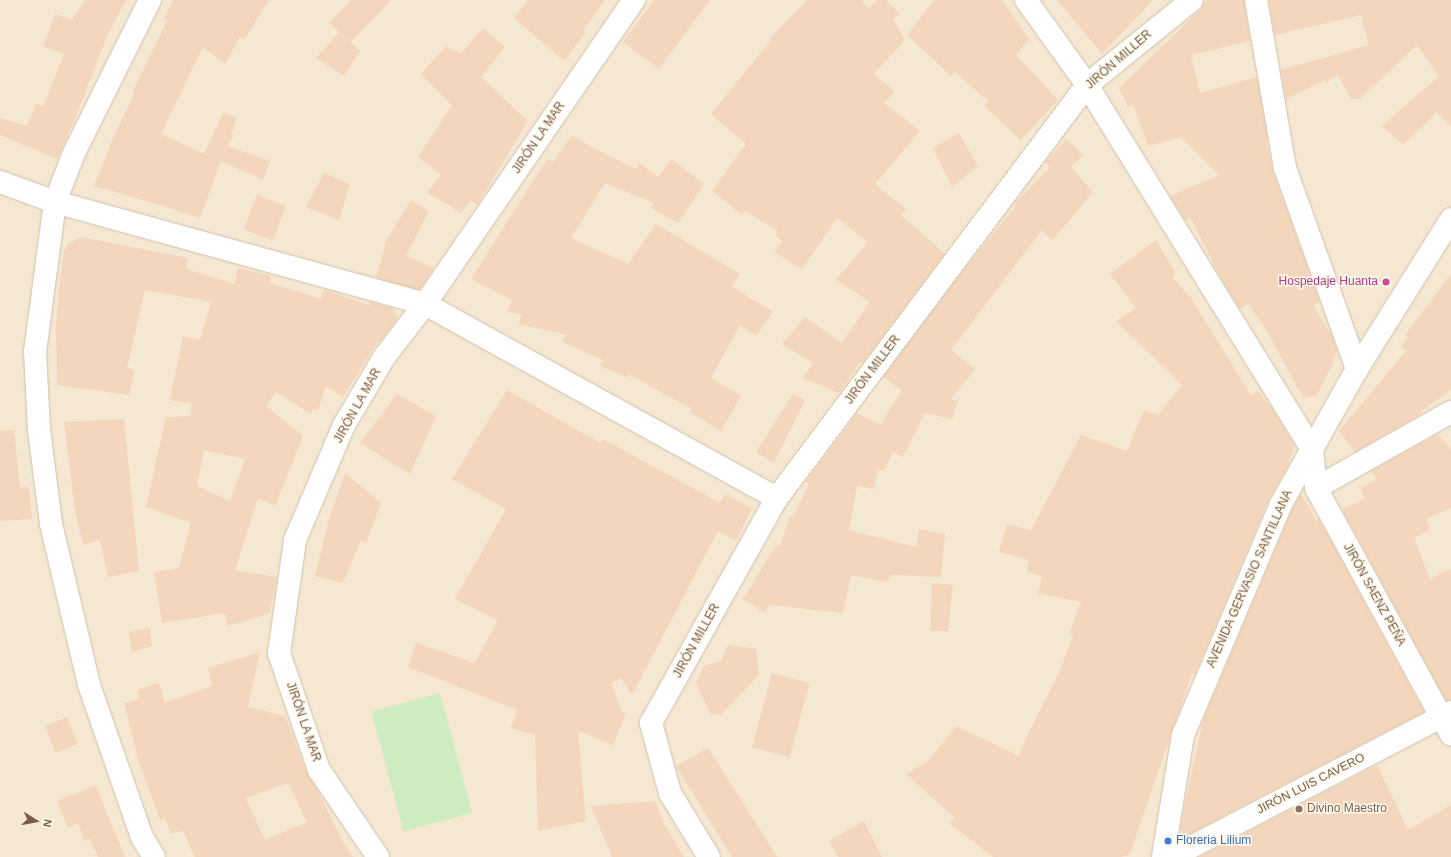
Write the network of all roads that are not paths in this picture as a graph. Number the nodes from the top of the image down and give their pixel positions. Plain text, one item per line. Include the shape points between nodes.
1 (150, 0) edge
2 (634, 0) edge
3 (1026, 0) edge
4 (1192, 0) edge
5 (1256, 0) edge
6 (1087, 85) junction
7 (0, 182) edge
8 (55, 202) junction
9 (1451, 219) edge
10 (425, 304) junction
11 (1357, 369) junction
12 (1451, 412) edge
13 (1312, 450) junction
14 (1316, 488) junction
15 (777, 498) junction
16 (1448, 721) edge
17 (154, 857) edge
18 (378, 857) edge
19 (709, 857) edge
20 (1163, 857) edge
21 (1172, 857) edge

1 - 8 street via 74,153
2 - 10 street, JIRÓN LA MAR
3 - 6 street
4 - 6 street, JIRÓN MILLER
5 - 11 street via 1285,168
6 - 13 street
6 - 15 street, JIRÓN MILLER
7 - 8 street
8 - 10 street
8 - 17 street via 35,351 39,430 51,524 89,685 142,837
9 - 11 street, AVENIDA GERVASIO SANTILLANA
10 - 15 street
10 - 18 street, JIRÓN LA MAR via 385,356 344,425 295,540 279,653 319,770
11 - 13 street, AVENIDA GERVASIO SANTILLANA
12 - 14 street
13 - 14 street, JIRÓN SAENZ PEÑA
13 - 20 street, AVENIDA GERVASIO SANTILLANA via 1281,504 1183,735
14 - 16 street, JIRÓN SAENZ PEÑA
15 - 19 street, JIRÓN MILLER via 651,723 670,793
16 - 21 street, JIRÓN LUIS CAVERO

